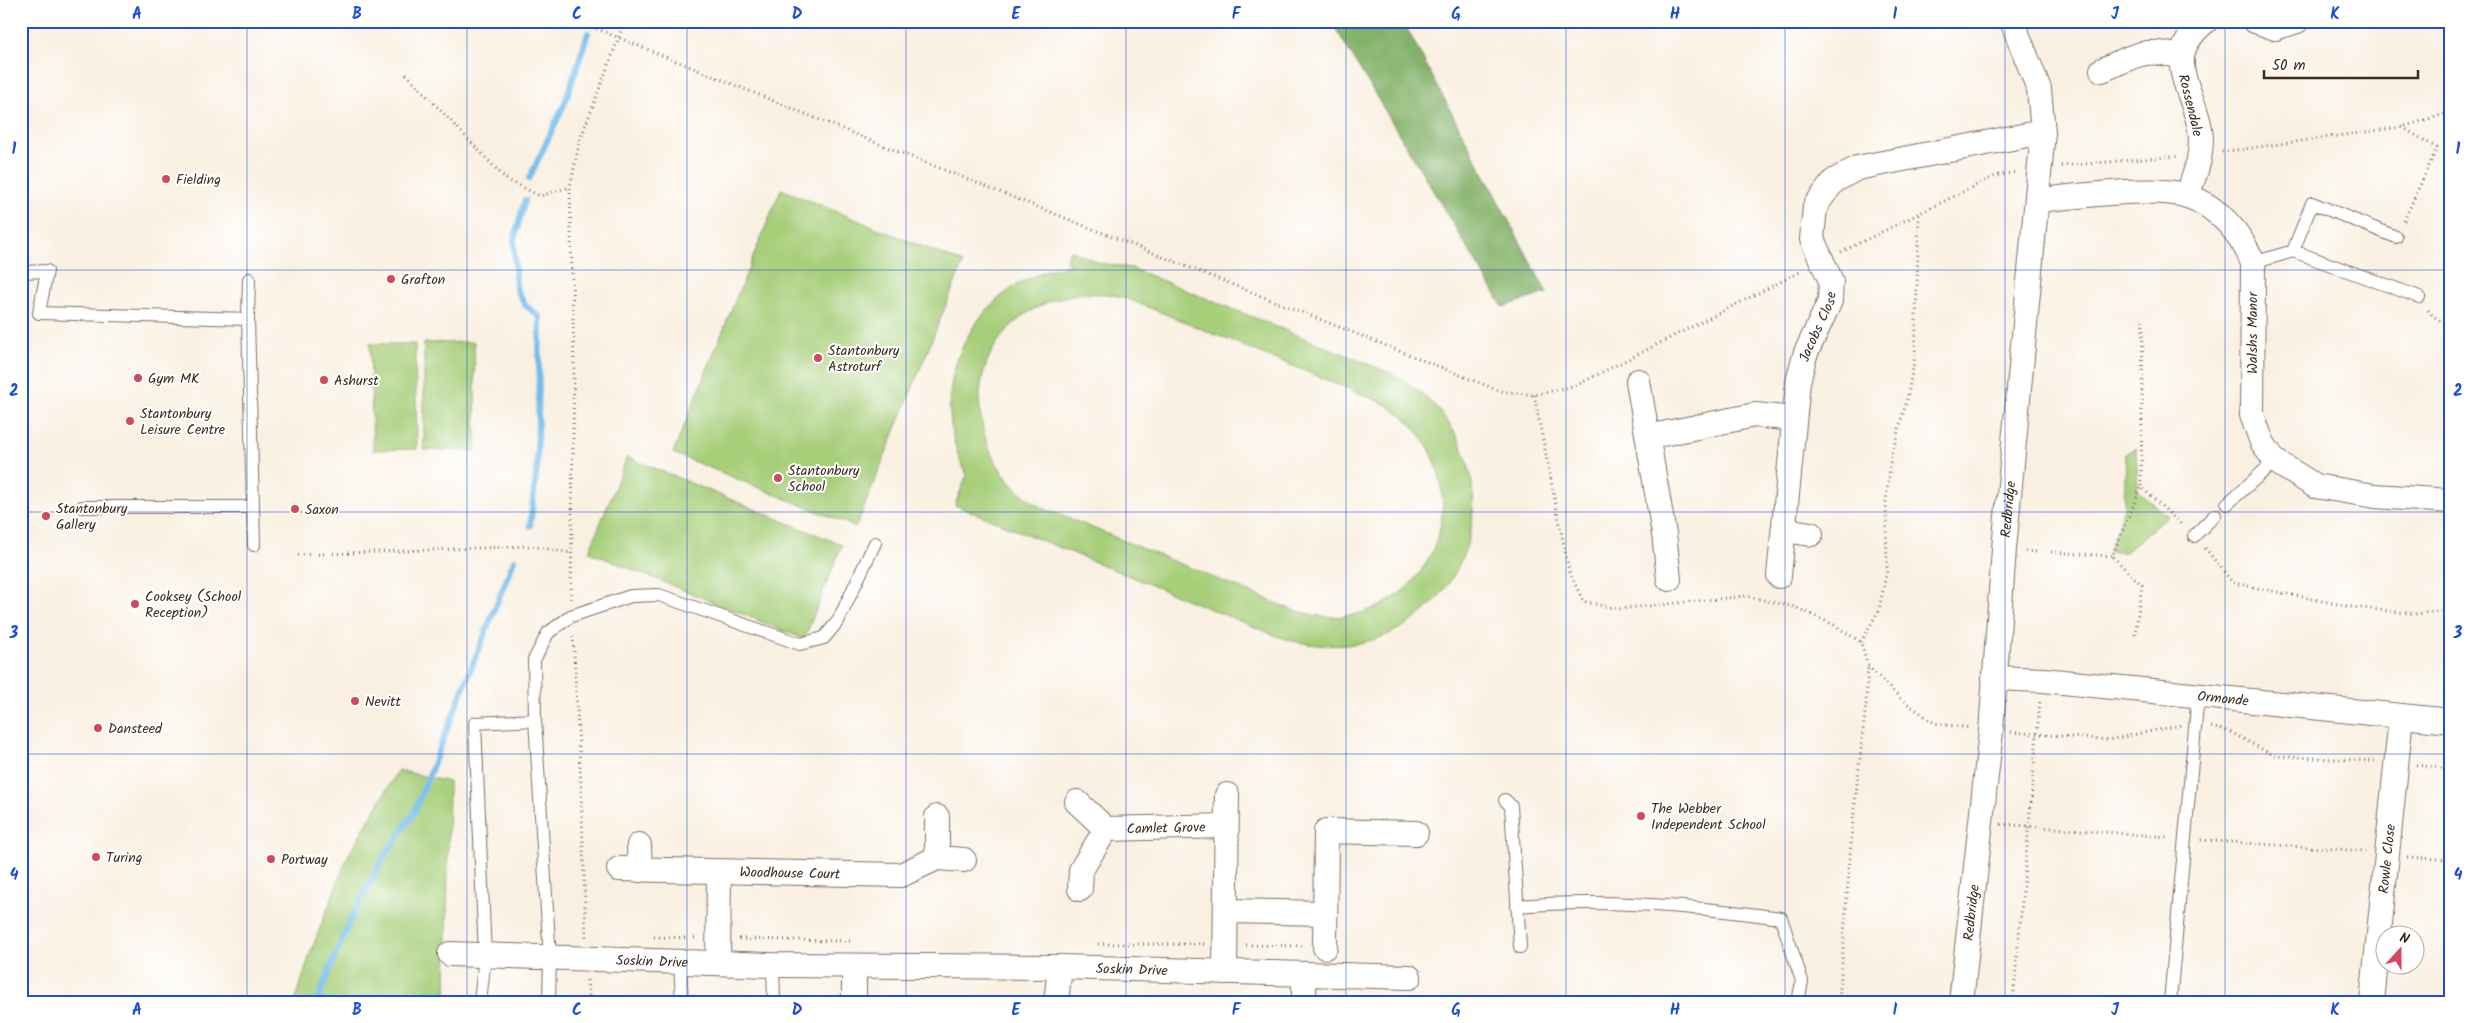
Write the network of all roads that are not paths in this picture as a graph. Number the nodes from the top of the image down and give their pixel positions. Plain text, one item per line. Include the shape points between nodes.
1 (2012, 21) edge
2 (2206, 21) edge
3 (2255, 21) edge
4 (2297, 21) edge
5 (2181, 57) junction
6 (2102, 70) dead end
7 (2043, 132) junction
8 (2187, 196) junction
9 (2038, 200) junction
10 (2396, 237) road end
11 (2294, 251) junction
12 (2253, 262) junction
13 (21, 272) edge
14 (249, 279) dead end
15 (2419, 297) road end
16 (248, 319) junction
17 (1638, 381) dead end
18 (1794, 420) junction
19 (1648, 437) junction
20 (2275, 461) junction
21 (2451, 501) edge
22 (2227, 504) dead end
23 (82, 507) dead end
24 (252, 507) junction
25 (2215, 515) dead end
26 (1784, 530) junction
27 (1811, 534) dead end
28 (2194, 536) road end
29 (875, 543) dead end
30 (254, 545) dead end
31 (1779, 576) dead end
32 (1669, 579) dead end
33 (1994, 678) junction
34 (2198, 695) junction
35 (2401, 717) junction
36 (535, 720) junction
37 (2451, 721) edge
38 (1227, 794) dead end
39 (1506, 800) dead end
40 (1078, 802) dead end
41 (937, 817) dead end
42 (1226, 826) junction
43 (1106, 829) junction
44 (1416, 833) dead end
45 (639, 845) dead end
46 (937, 858) junction
47 (964, 860) dead end
48 (719, 873) junction
49 (1080, 889) dead end
50 (1517, 906) junction
51 (1226, 911) junction
52 (1324, 913) junction
53 (1325, 947) road end
54 (1520, 947) dead end
55 (450, 954) dead end
56 (484, 956) junction
57 (550, 958) junction
58 (680, 962) junction
59 (718, 963) junction
60 (773, 965) junction
61 (854, 966) junction
62 (1060, 967) junction
63 (1225, 972) junction
64 (1304, 976) junction
65 (1409, 977) dead end
66 (480, 1002) edge
67 (549, 1002) edge
68 (682, 1002) edge
69 (774, 1002) edge
70 (854, 1002) edge
71 (1056, 1002) edge
72 (1304, 1002) edge
73 (1798, 1002) edge
74 (1961, 1002) edge
75 (2170, 1002) edge
76 (2372, 1002) edge

1 - 7 street, Redbridge via 2039,89
2 - 5 street, Rossendale via 2185,44
3 - 4 street via 2275,28
5 - 6 street via 2160,51 2145,52
5 - 8 street, Rossendale via 2182,74 2200,128 2201,155
7 - 9 street, Redbridge
7 - 18 street, Jacobs Close via 1857,168 1834,181 1815,206 1812,238 1830,281 1830,301 1805,355
8 - 9 street, Walshs Manor via 2158,192
8 - 12 street, Walshs Manor via 2211,208 2230,225 2246,244
9 - 33 street, Redbridge
10 - 11 lane via 2312,204
11 - 12 lane
11 - 15 lane
12 - 20 street, Walshs Manor via 2252,415 2262,442
13 - 16 lane via 47,271 39,313
14 - 16 lane
16 - 24 lane
17 - 19 street
18 - 19 street via 1754,415
18 - 26 street, Jacobs Close
19 - 32 street via 1671,532
20 - 21 street, Walshs Manor via 2315,486 2375,496
20 - 22 lane
23 - 24 lane
24 - 30 lane
25 - 28 lane
26 - 27 street
26 - 31 street, Jacobs Close
29 - 36 lane via 838,621 824,638 800,644 659,595 631,596 571,616 548,633 534,660
33 - 34 street, Ormonde
33 - 74 street, Redbridge via 1992,731
34 - 35 street, Ormonde
34 - 75 lane
35 - 37 street, Ormonde
35 - 76 street, Rowle Close
36 - 56 lane via 475,724
36 - 57 lane
38 - 42 street
39 - 50 lane via 1511,806
40 - 43 street
41 - 46 street
42 - 43 street, Camlet Grove
42 - 51 street
43 - 49 street via 1081,870
44 - 52 street via 1326,832
45 - 48 street, Woodhouse Court via 630,869
46 - 47 street, Woodhouse Court
46 - 48 street, Woodhouse Court via 901,875
48 - 59 street
50 - 54 lane
50 - 73 lane via 1550,903 1642,905 1723,910 1781,918 1802,980
51 - 52 street
51 - 63 street
52 - 53 street
55 - 56 street, Soskin Drive
56 - 57 street, Soskin Drive
56 - 66 lane
57 - 58 street, Soskin Drive
57 - 67 lane
58 - 59 street, Soskin Drive
58 - 68 lane
59 - 60 street, Soskin Drive
60 - 61 street, Soskin Drive
60 - 69 lane
61 - 62 street, Soskin Drive
61 - 70 street
62 - 63 street, Soskin Drive
62 - 71 street
63 - 64 street, Soskin Drive
64 - 65 street, Soskin Drive
64 - 72 street

